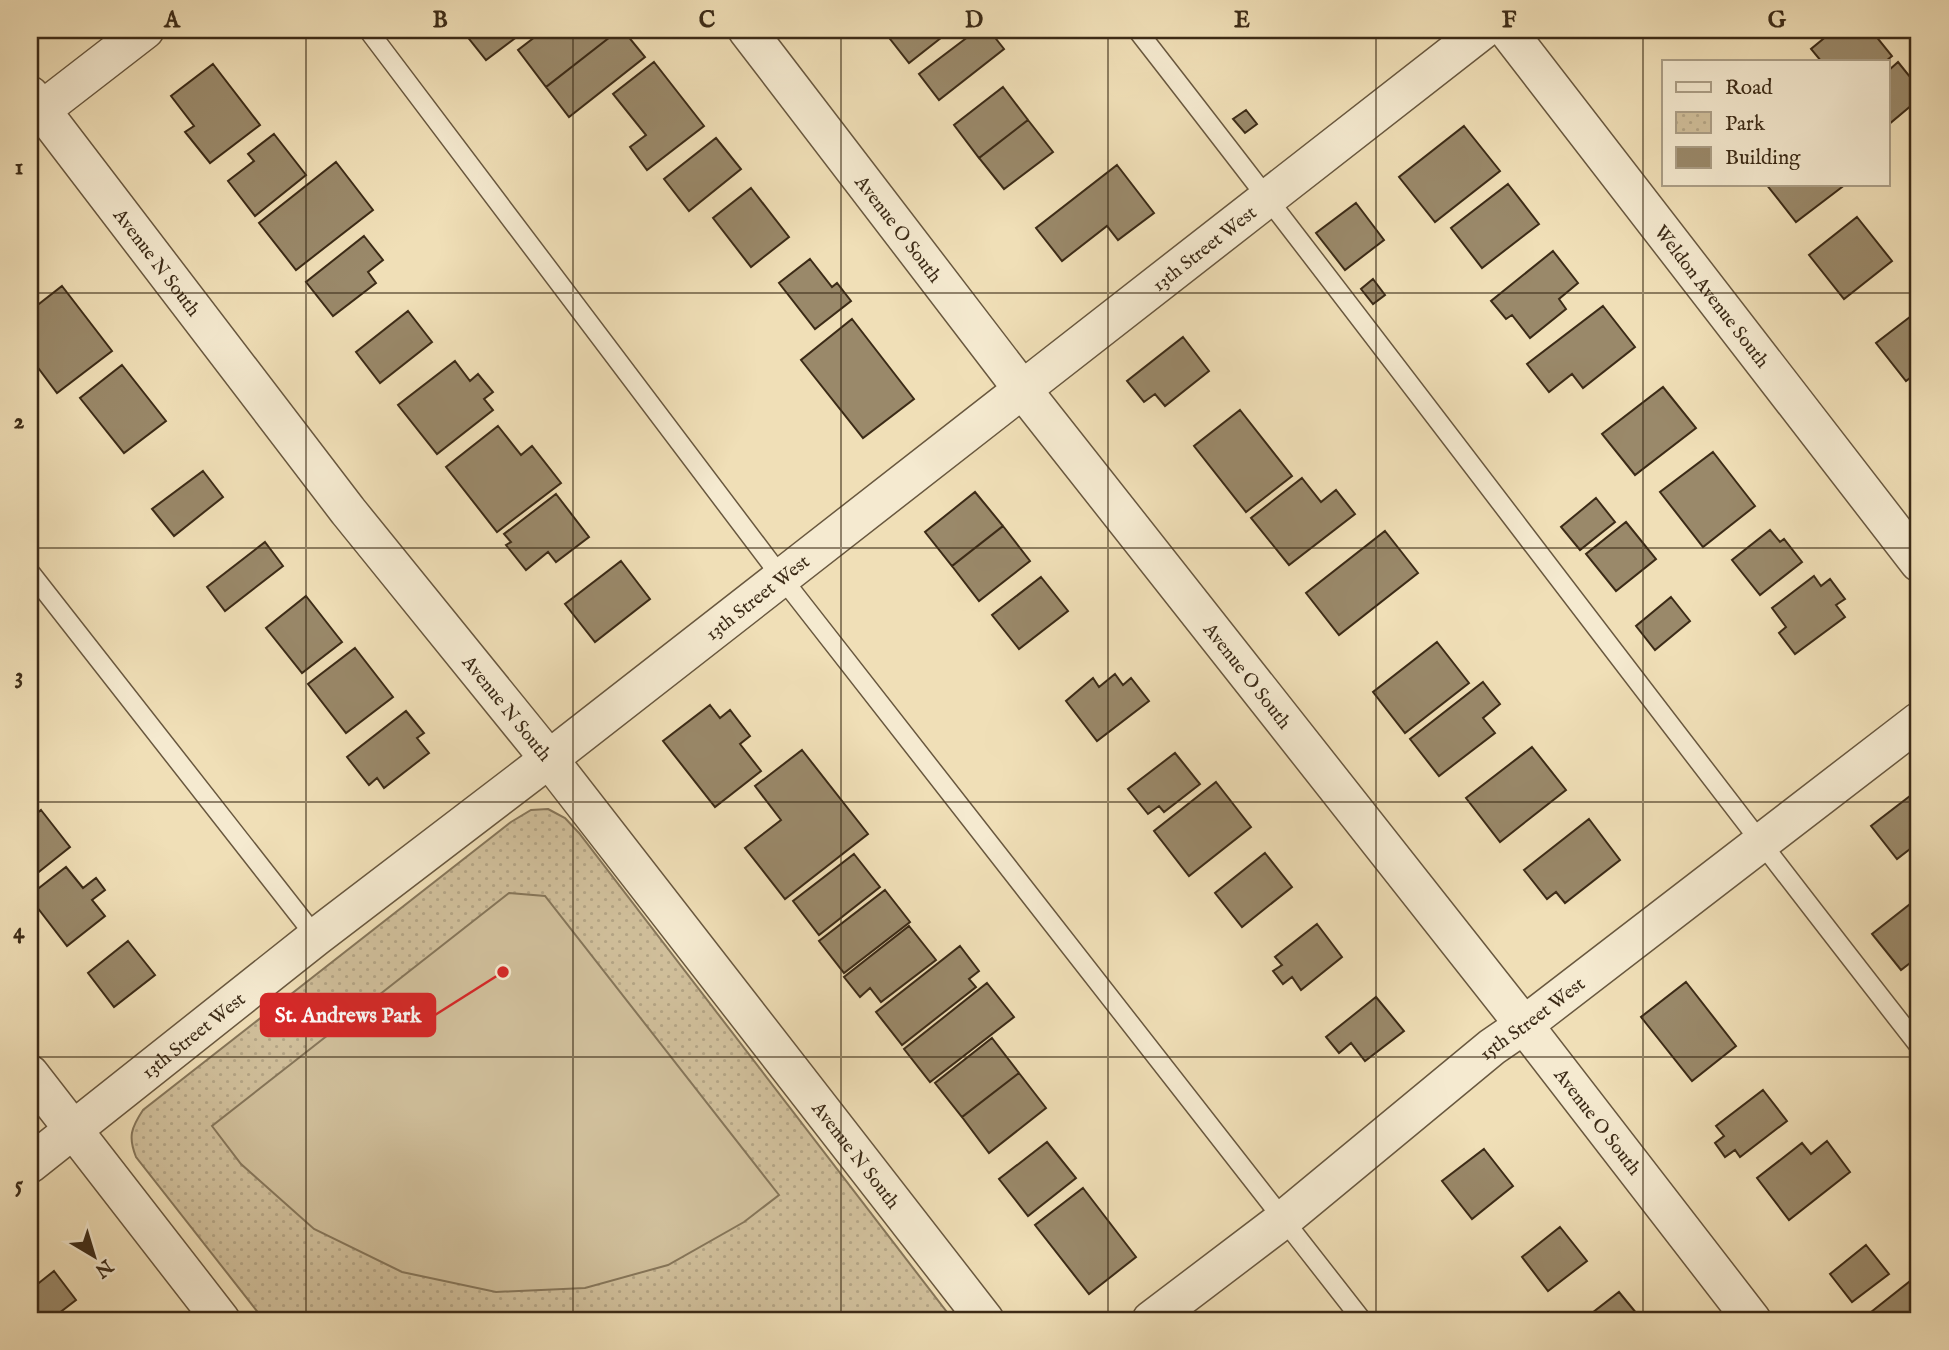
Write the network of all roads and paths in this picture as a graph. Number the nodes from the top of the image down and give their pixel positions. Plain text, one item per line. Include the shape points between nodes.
1 (145, 30) edge
2 (368, 30) edge
3 (747, 30) edge
4 (1137, 30) edge
5 (1483, 30) edge
6 (1507, 30) edge
7 (34, 108) edge
8 (1268, 197) junction
9 (1022, 389) junction
10 (1919, 563) edge
11 (30, 572) edge
12 (782, 578) junction
13 (1919, 721) edge
14 (549, 760) junction
15 (1761, 844) junction
16 (316, 937) junction
17 (1524, 1025) junction
18 (1919, 1046) edge
19 (30, 1074) edge
20 (74, 1129) junction
21 (30, 1164) edge
22 (1284, 1219) junction
23 (221, 1320) edge
24 (985, 1320) edge
25 (1151, 1320) edge
26 (1362, 1320) edge
27 (1752, 1320) edge

1 - 7 street
2 - 12 lane
3 - 9 street, Avenue O South
4 - 8 lane
5 - 8 street, 13th Street West
6 - 10 street, Weldon Avenue South
7 - 14 street, Avenue N South
8 - 9 street, 13th Street West
8 - 15 lane
9 - 12 street, 13th Street West
9 - 17 street, Avenue O South
11 - 16 lane
12 - 14 street, 13th Street West
12 - 22 lane
13 - 15 street, 15th Street West
14 - 16 street, 13th Street West
14 - 24 street, Avenue N South
15 - 17 street, 15th Street West
15 - 18 lane
16 - 20 street, 13th Street West
17 - 22 street, 15th Street West
17 - 27 street, Avenue O South
19 - 20 street
20 - 21 street, 13th Street West
20 - 23 street
22 - 25 street, 15th Street West
22 - 26 lane

